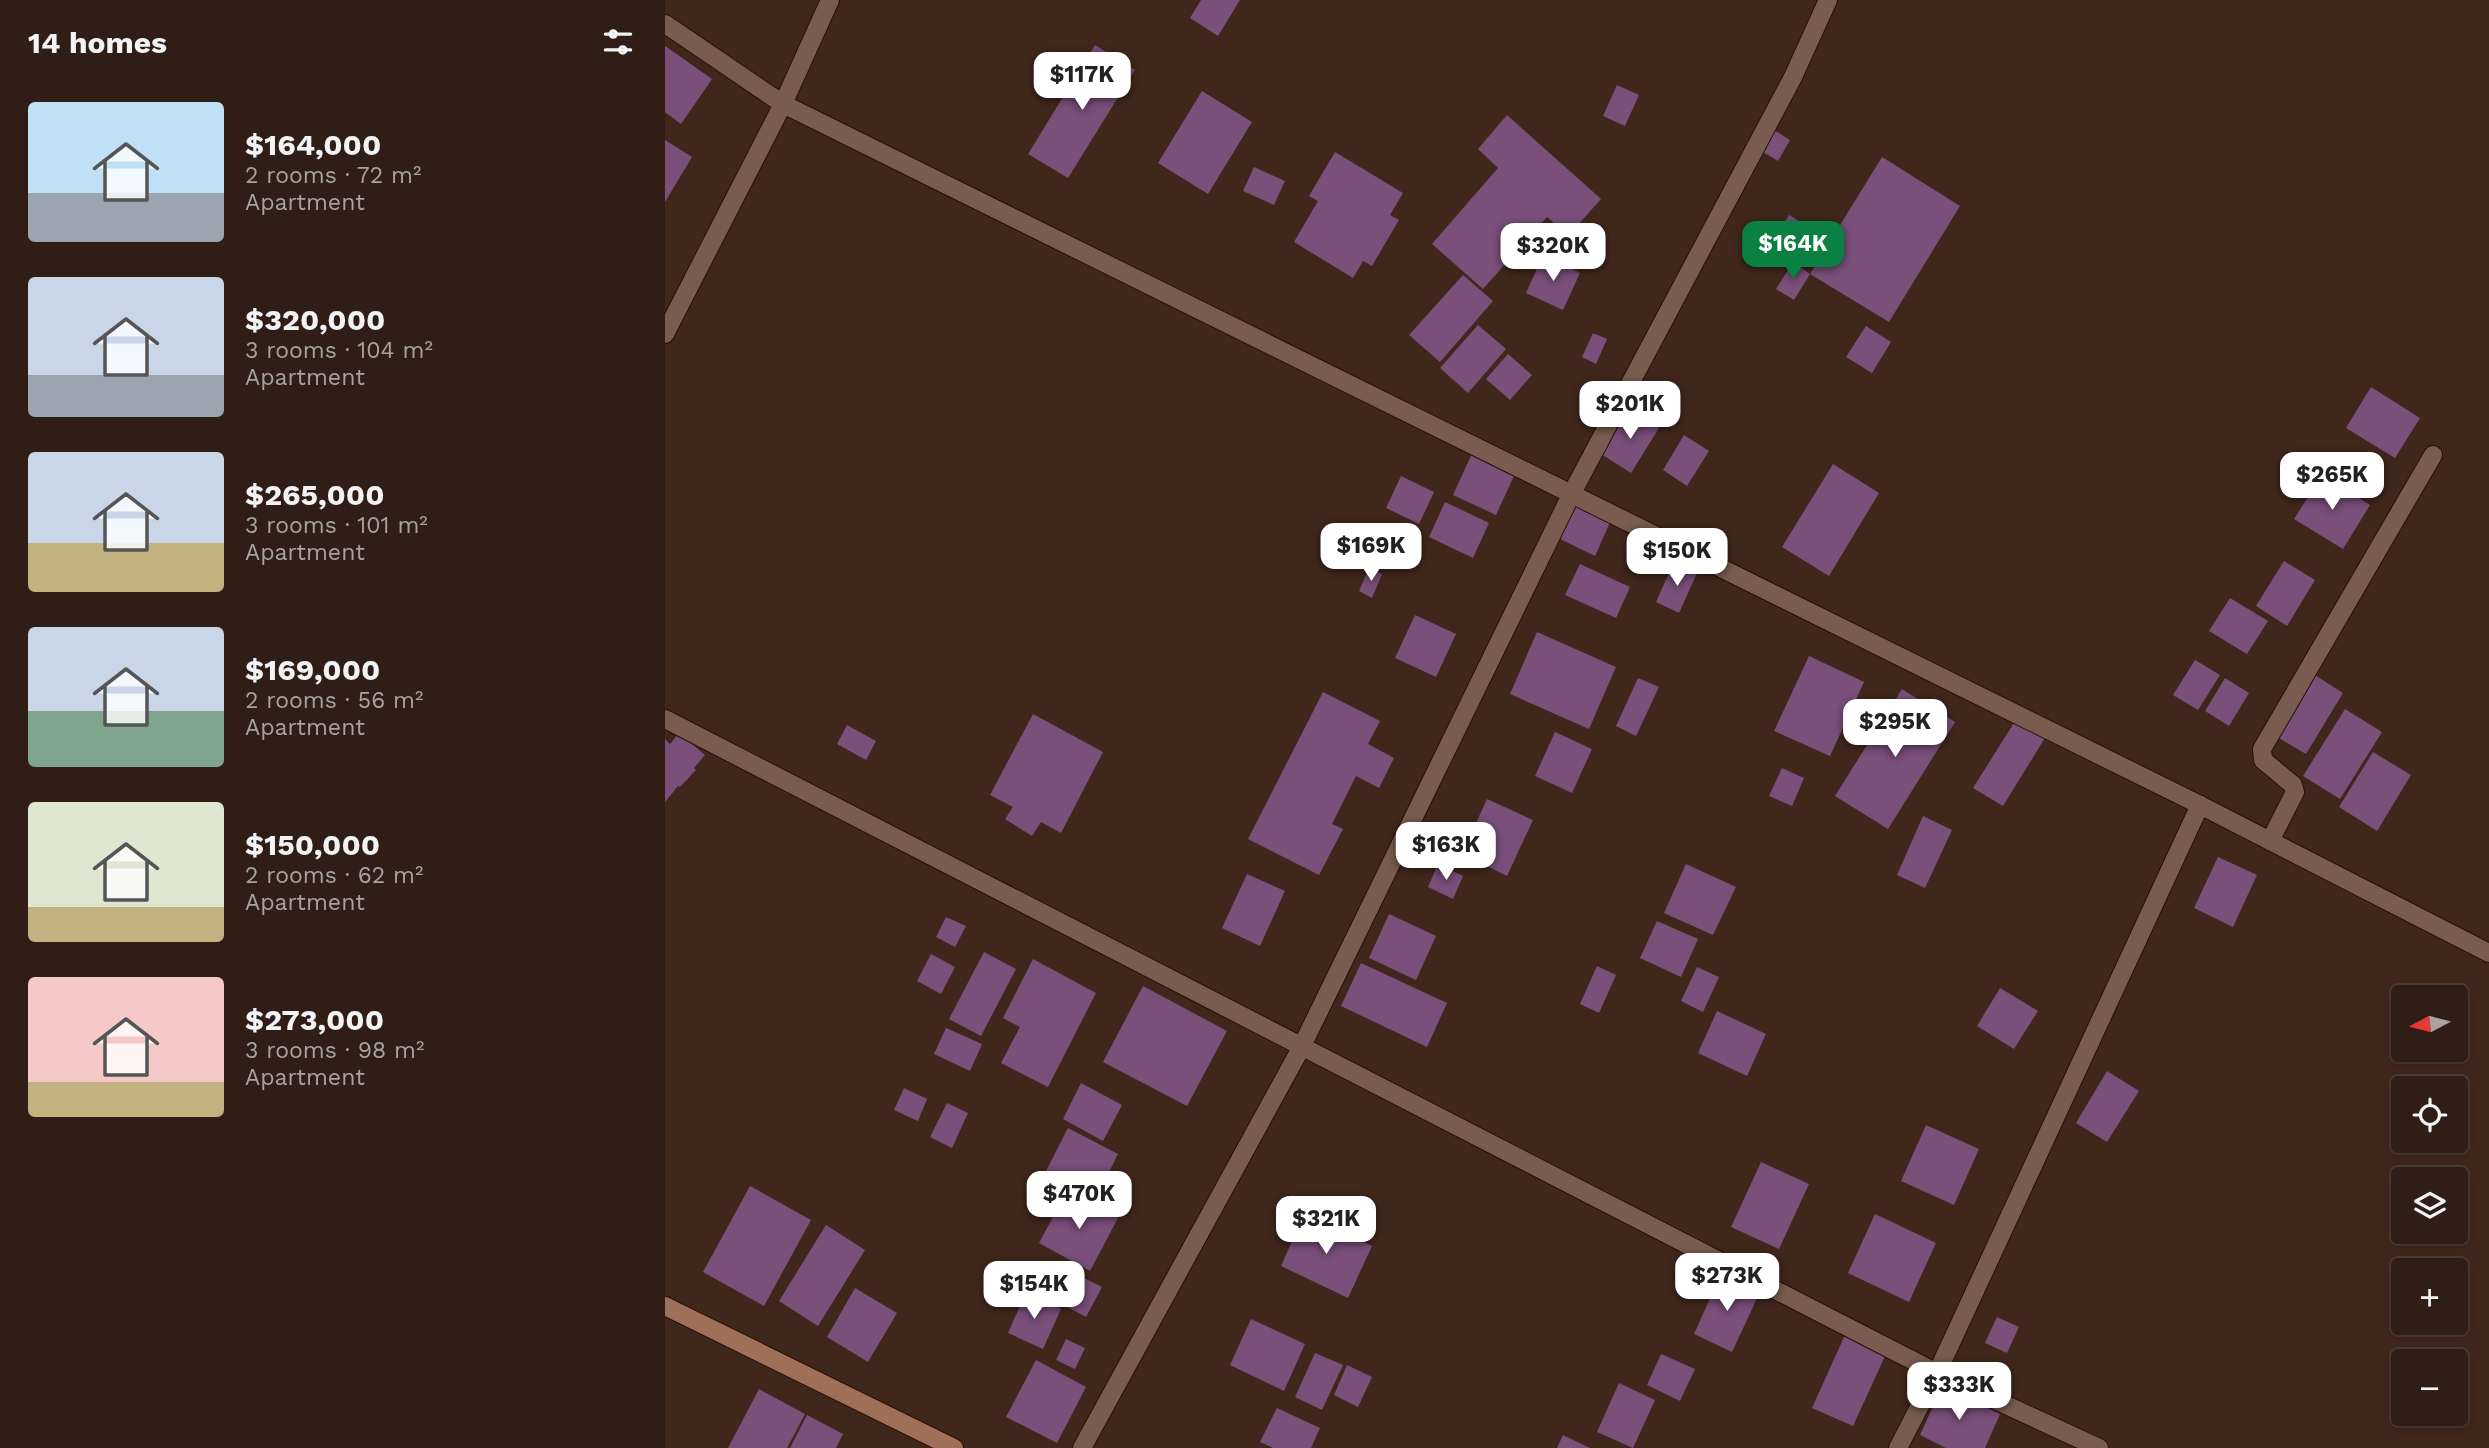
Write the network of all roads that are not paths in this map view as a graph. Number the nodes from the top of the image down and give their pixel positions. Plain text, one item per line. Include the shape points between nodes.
1 (830, 0) edge
2 (1828, 0) edge
3 (665, 24) edge
4 (783, 104) junction
5 (665, 334) edge
6 (2433, 455) dead end
7 (1571, 493) junction
8 (665, 719) edge
9 (2200, 805) junction
10 (2270, 841) junction
11 (2489, 953) edge
12 (1301, 1048) junction
13 (665, 1306) edge
14 (1937, 1373) junction
15 (954, 1448) edge
16 (1081, 1448) edge
17 (1898, 1448) edge
18 (2099, 1448) edge

1 - 4 street
2 - 7 street via 1793,77
3 - 4 street
4 - 5 street
4 - 7 street
6 - 10 street via 2262,749 2263,760 2293,785 2295,792
7 - 9 street
7 - 12 street
8 - 12 street
9 - 10 street
9 - 14 street
10 - 11 street
12 - 14 street
12 - 16 street
13 - 15 main road
14 - 17 street
14 - 18 street

